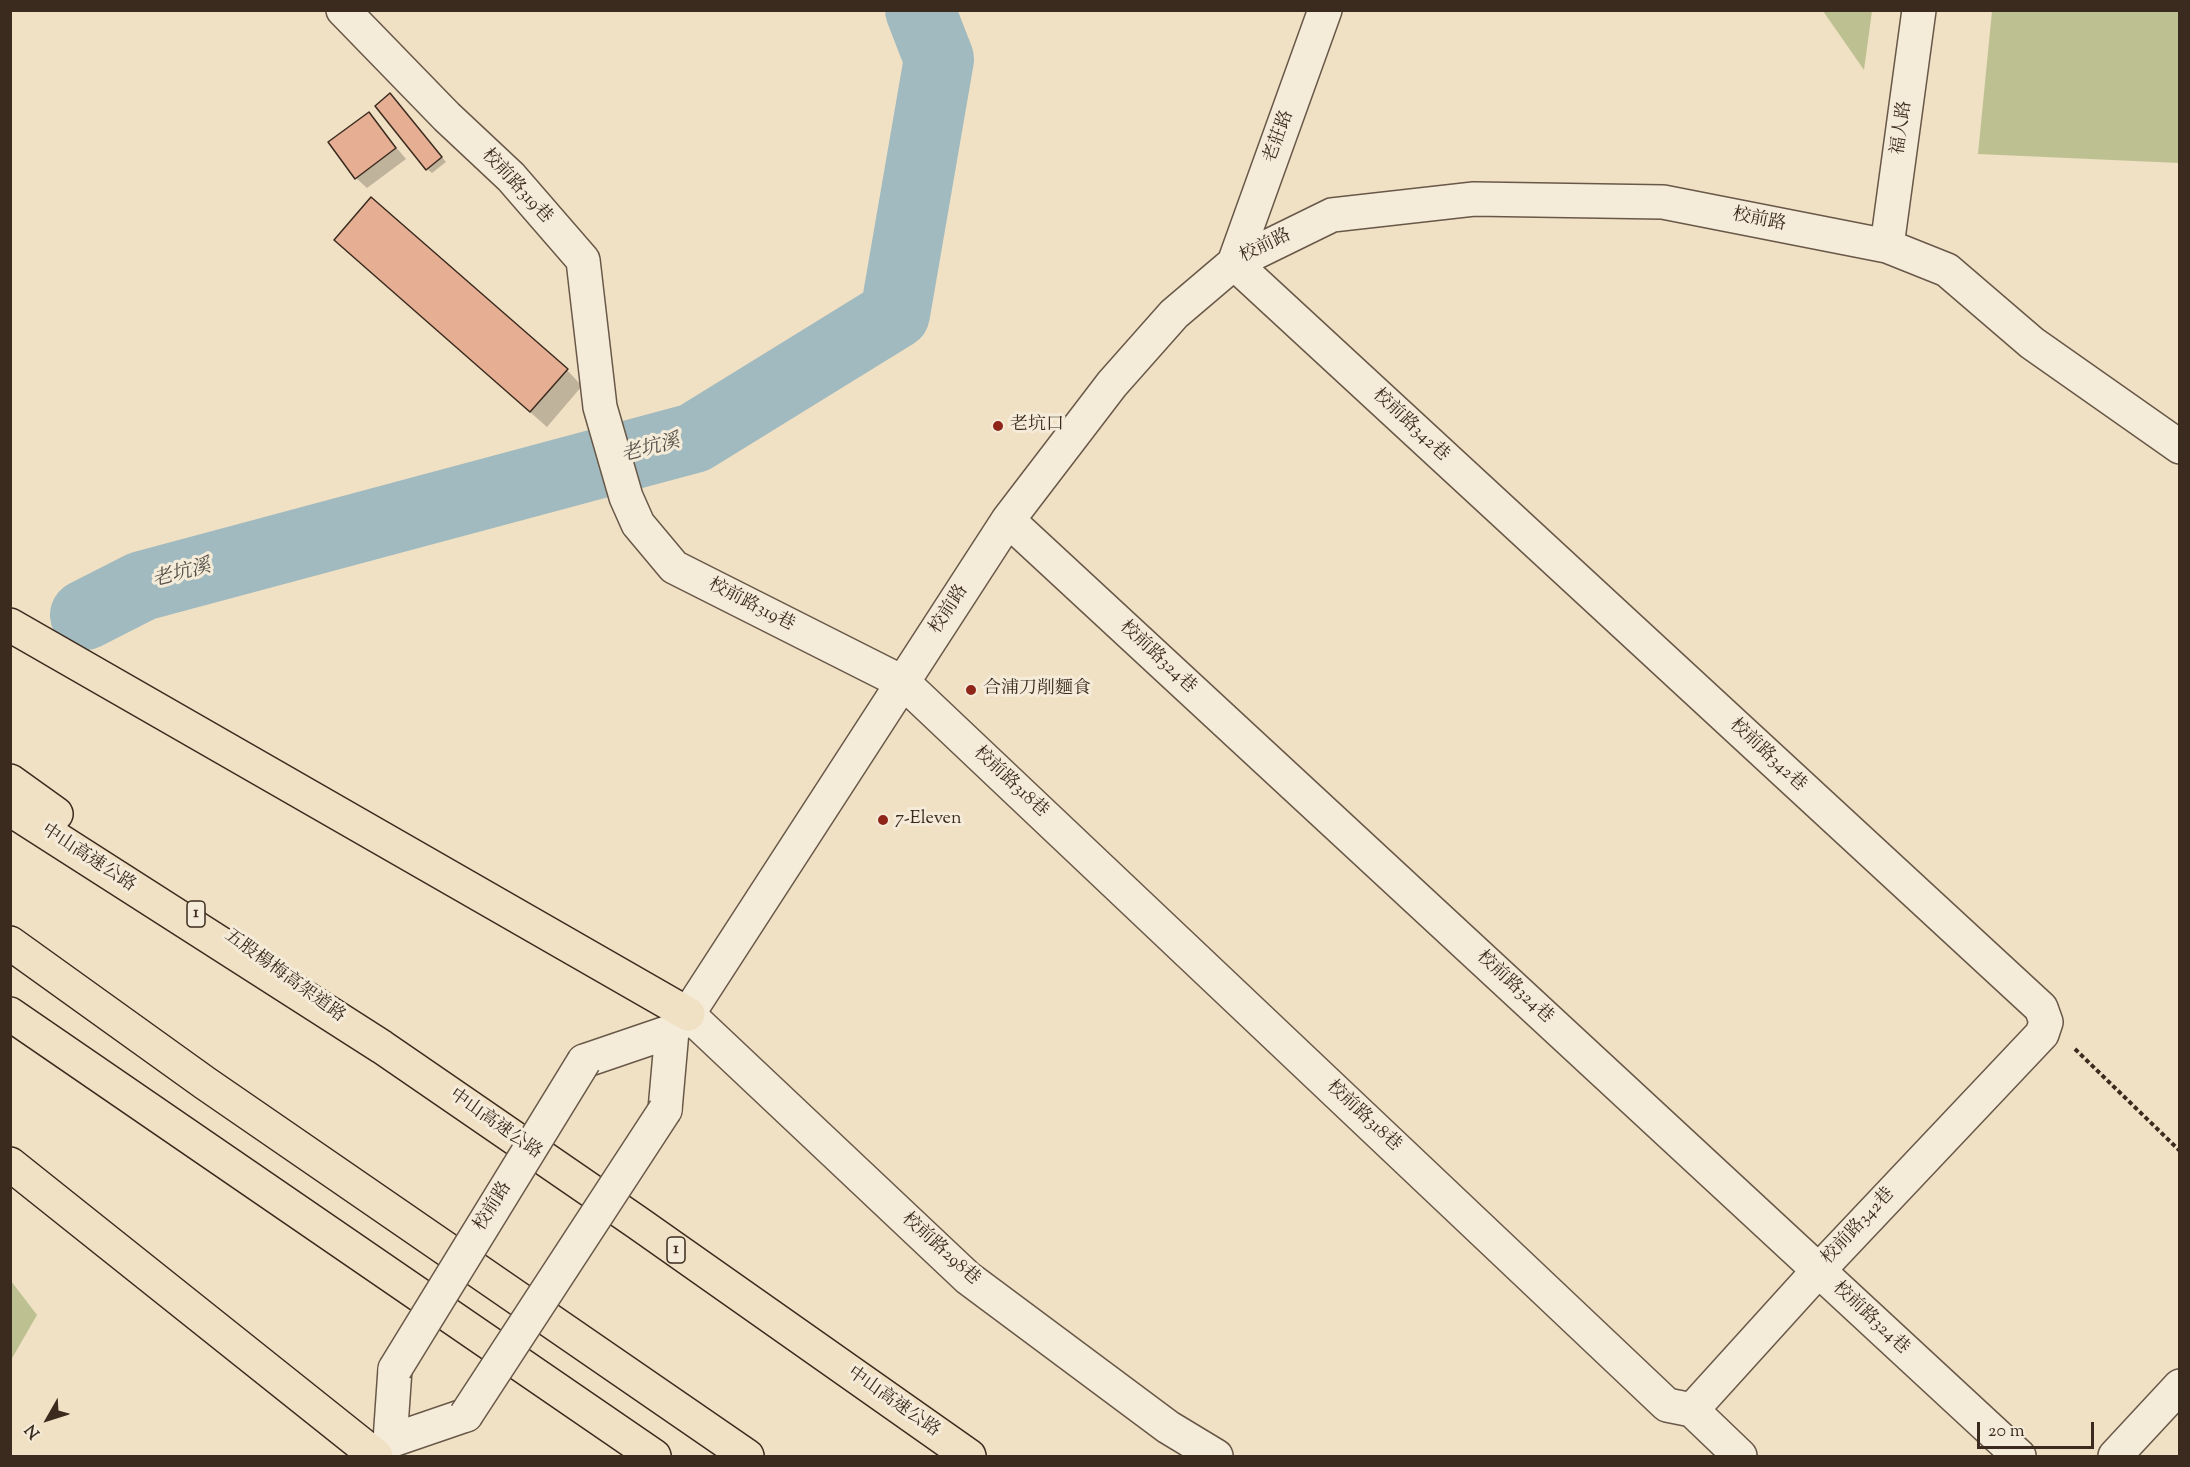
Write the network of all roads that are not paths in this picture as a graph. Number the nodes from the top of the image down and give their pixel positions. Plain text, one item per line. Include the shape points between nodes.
1 (343, 10) edge
2 (1325, 10) edge
3 (1919, 10) edge
4 (1887, 246) junction
5 (1234, 263) junction
6 (2180, 447) edge
7 (1008, 520) junction
8 (10, 624) edge
9 (904, 683) junction
10 (10, 781) edge
11 (10, 809) edge
12 (10, 943) edge
13 (10, 968) edge
14 (10, 1014) edge
15 (680, 1023) junction
16 (382, 1047) junction
17 (205, 1083) junction
18 (10, 1164) edge
19 (1818, 1270) junction
20 (2180, 1386) edge
21 (1692, 1410) junction
22 (382, 1451) edge
23 (654, 1456) edge
24 (747, 1456) edge
25 (969, 1456) edge
26 (1216, 1456) edge
27 (1740, 1456) edge
28 (2019, 1456) edge
29 (2115, 1456) edge

1 - 9 street, 校前路319巷 via 511,177 583,260 600,407 626,497 638,524 675,567
2 - 5 street, 老莊路
3 - 4 street, 福人路
4 - 5 street, 校前路 via 1663,202 1474,199 1332,215
4 - 6 street, 校前路 via 1947,270 2032,343
5 - 7 street, 校前路 via 1174,314 1112,384
5 - 19 street, 校前路342巷 via 2040,1008 2046,1022 2042,1034
7 - 9 street, 校前路
7 - 19 street, 校前路324巷
8 - 15 highway
9 - 15 street, 校前路
9 - 21 street, 校前路318巷 via 1666,1405
10 - 16 highway, 五股楊梅高架道路 / 1
11 - 16 highway, 中山高速公路 / 1
12 - 17 highway
13 - 17 highway
14 - 23 highway
15 - 22 street, 校前路, bridge via 665,1110 466,1415
15 - 22 street, 校前路, bridge via 584,1061 395,1369
15 - 26 street, 校前路298巷 via 968,1278 1168,1427
16 - 25 highway, 中山高速公路 / 1
17 - 24 highway
18 - 22 highway
19 - 21 street
19 - 28 street, 校前路324巷
20 - 29 street
21 - 27 street

